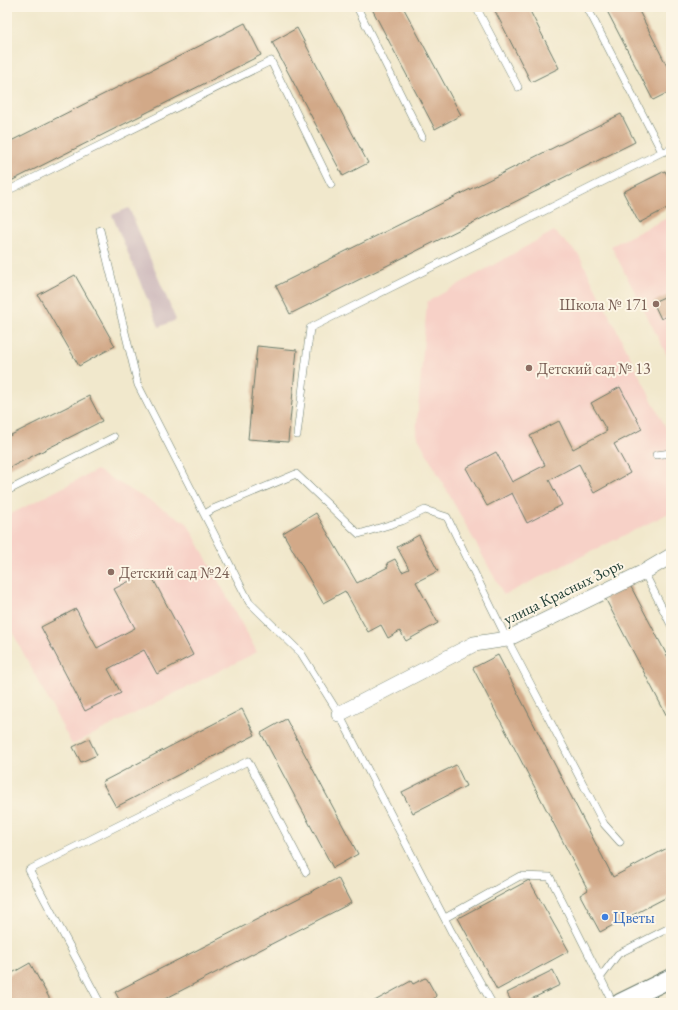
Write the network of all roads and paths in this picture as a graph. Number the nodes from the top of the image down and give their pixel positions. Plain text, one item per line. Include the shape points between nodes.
1 (357, 7) edge
2 (476, 7) edge
3 (587, 7) edge
4 (518, 87) dead end
5 (422, 137) dead end
6 (671, 150) edge
7 (662, 152) junction
8 (331, 184) dead end
9 (7, 191) edge
10 (100, 230) dead end
11 (297, 435) dead end
12 (114, 437) dead end
13 (671, 453) edge
14 (656, 455) dead end
15 (7, 491) edge
16 (205, 514) junction
17 (671, 556) edge
18 (644, 572) junction
19 (671, 625) edge
20 (507, 640) junction
21 (339, 714) junction
22 (620, 842) dead end
23 (306, 872) dead end
24 (445, 918) junction
25 (671, 927) edge
26 (600, 978) junction
27 (671, 978) edge
28 (100, 1003) edge
29 (492, 1003) edge
30 (613, 1003) edge
31 (620, 1003) edge

1 - 5 lane
2 - 4 lane
3 - 7 lane
6 - 7 lane
7 - 11 lane via 310,328
8 - 9 lane via 270,61
10 - 16 lane via 138,385
12 - 15 lane
13 - 14 lane
16 - 20 lane via 296,474 359,534 402,521 425,510 447,517
16 - 21 lane via 249,602 301,653
17 - 18 street, улица Красных Зорь
18 - 19 lane
18 - 20 street, улица Красных Зорь
20 - 21 street, улица Красных Зорь via 474,644
20 - 22 lane via 604,824
21 - 24 lane
23 - 28 lane via 248,761 29,870
24 - 26 lane via 520,876 550,877
24 - 29 lane
25 - 26 lane via 618,954
26 - 30 lane
27 - 31 street

